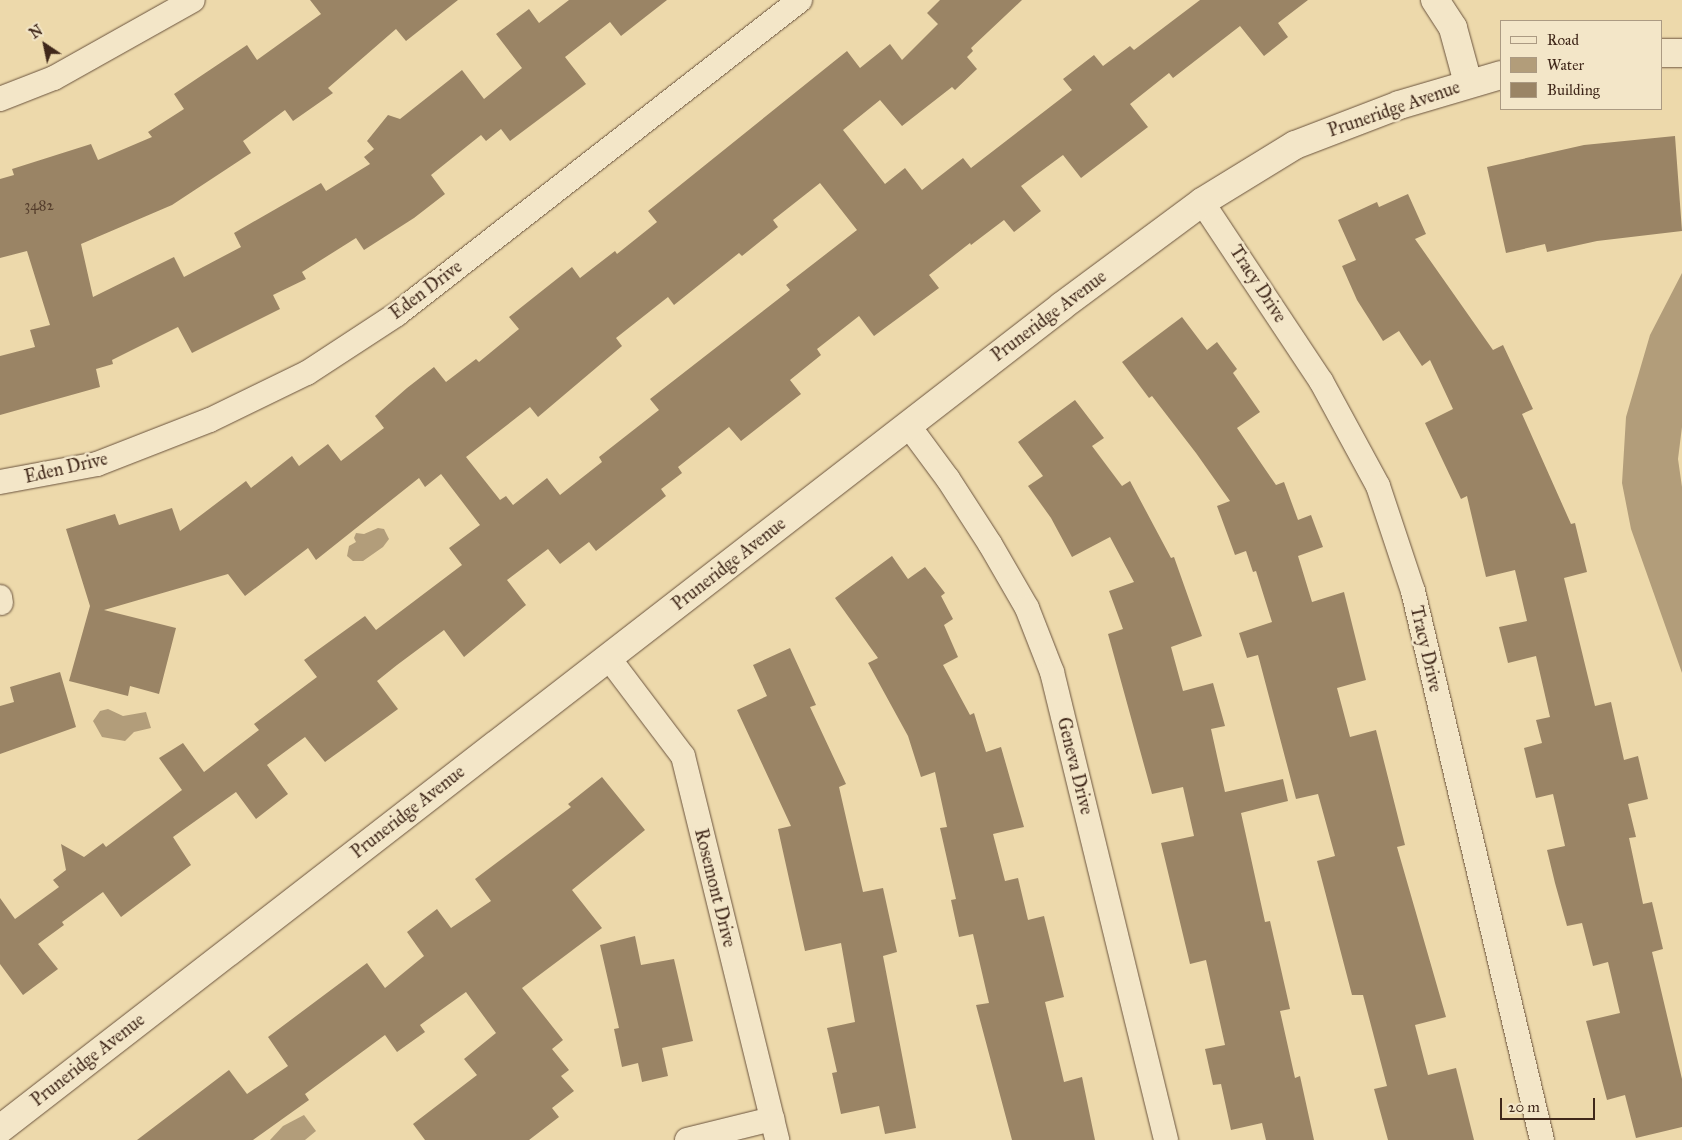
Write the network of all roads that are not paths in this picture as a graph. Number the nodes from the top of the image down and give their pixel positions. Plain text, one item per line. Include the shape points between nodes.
1 (193, 0) edge
2 (800, 0) edge
3 (1435, 0) edge
4 (1662, 53) edge
5 (1682, 53) edge
6 (1500, 75) edge
7 (1468, 83) junction
8 (0, 99) edge
9 (1202, 202) junction
10 (908, 425) junction
11 (0, 482) edge
12 (608, 657) junction
13 (0, 1129) edge
14 (774, 1129) edge
15 (687, 1140) edge
16 (1166, 1140) edge
17 (1542, 1140) edge

1 - 8 street via 54,78
2 - 11 street, Eden Drive via 396,314 307,373 210,420 98,464
3 - 7 main road via 1453,28
4 - 5 main road
6 - 7 main road, Pruneridge Avenue
7 - 9 main road, Pruneridge Avenue via 1399,105 1295,145
9 - 10 main road, Pruneridge Avenue
9 - 17 street, Tracy Drive via 1321,381 1378,486 1413,591
10 - 12 main road, Pruneridge Avenue
10 - 16 street, Geneva Drive via 990,544 1027,608 1052,672
12 - 13 main road, Pruneridge Avenue
12 - 14 street, Rosemont Drive via 683,756
14 - 15 street

